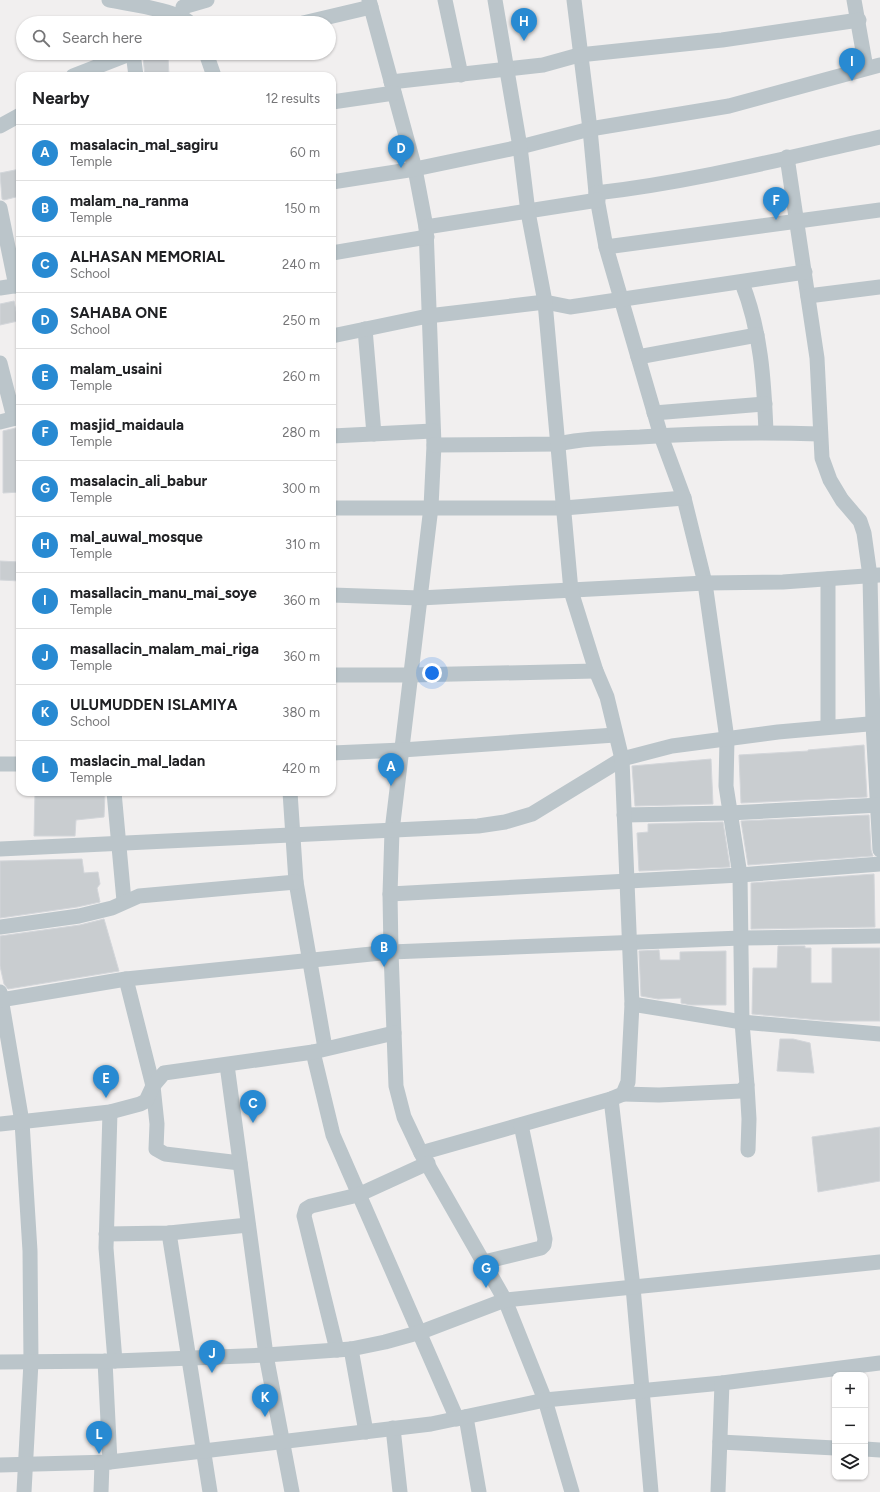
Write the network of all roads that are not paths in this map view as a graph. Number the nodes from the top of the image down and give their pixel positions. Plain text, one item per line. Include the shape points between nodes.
1 (109, 0) edge
2 (207, 0) edge
3 (446, 0) edge
4 (495, 0) edge
5 (574, 0) edge
6 (854, 0) edge
7 (370, 4) edge
8 (185, 12) edge
9 (328, 16) edge
10 (859, 20) junction
11 (580, 55) junction
12 (114, 60) edge
13 (133, 60) edge
14 (208, 60) edge
15 (873, 66) edge
16 (506, 69) junction
17 (83, 72) edge
18 (135, 72) edge
19 (213, 72) edge
20 (461, 75) junction
21 (393, 88) junction
22 (336, 101) edge
23 (16, 117) edge
24 (0, 126) edge
25 (590, 129) junction
26 (880, 137) edge
27 (520, 147) junction
28 (787, 157) junction
29 (415, 169) junction
30 (336, 181) edge
31 (597, 197) junction
32 (0, 208) edge
33 (880, 210) edge
34 (528, 212) junction
35 (797, 220) junction
36 (426, 232) junction
37 (606, 247) junction
38 (336, 253) edge
39 (804, 272) junction
40 (16, 276) edge
41 (742, 283) junction
42 (16, 285) edge
43 (880, 287) edge
44 (0, 288) edge
45 (808, 296) junction
46 (621, 299) junction
47 (545, 302) junction
48 (428, 316) junction
49 (365, 329) junction
50 (336, 335) edge
51 (757, 335) junction
52 (638, 357) junction
53 (0, 363) edge
54 (765, 404) junction
55 (654, 413) junction
56 (11, 419) edge
57 (766, 432) junction
58 (374, 434) junction
59 (820, 434) junction
60 (336, 436) edge
61 (661, 436) junction
62 (433, 438) junction
63 (558, 444) junction
64 (684, 498) junction
65 (431, 507) junction
66 (336, 508) edge
67 (564, 508) junction
68 (875, 576) edge
69 (828, 579) junction
70 (705, 583) junction
71 (571, 591) junction
72 (336, 595) edge
73 (420, 598) junction
74 (596, 671) junction
75 (336, 675) edge
76 (411, 675) junction
77 (876, 723) edge
78 (828, 728) junction
79 (616, 734) junction
80 (727, 739) junction
81 (402, 750) junction
82 (336, 753) edge
83 (622, 759) junction
84 (0, 764) edge
85 (16, 764) edge
86 (114, 796) edge
87 (290, 796) edge
88 (878, 805) edge
89 (729, 813) junction
90 (624, 815) junction
91 (392, 831) junction
92 (293, 836) junction
93 (118, 842) junction
94 (0, 849) edge
95 (880, 850) edge
96 (880, 864) edge
97 (740, 875) junction
98 (627, 880) junction
99 (296, 882) junction
100 (390, 894) junction
101 (124, 901) junction
102 (0, 927) edge
103 (880, 936) edge
104 (741, 938) junction
105 (629, 942) junction
106 (391, 952) junction
107 (310, 960) junction
108 (126, 979) junction
109 (0, 997) edge
110 (632, 1004) junction
111 (742, 1022) junction
112 (394, 1034) junction
113 (880, 1034) edge
114 (319, 1050) junction
115 (227, 1065) junction
116 (748, 1085) junction
117 (153, 1086) junction
118 (617, 1097) junction
119 (110, 1112) junction
120 (22, 1122) junction
121 (0, 1124) edge
122 (521, 1125) junction
123 (748, 1150) dead end
124 (424, 1158) junction
125 (240, 1163) junction
126 (358, 1195) junction
127 (248, 1225) junction
128 (169, 1233) junction
129 (106, 1234) junction
130 (484, 1262) junction
131 (880, 1262) edge
132 (633, 1287) junction
133 (505, 1300) junction
134 (421, 1332) junction
135 (344, 1350) junction
136 (266, 1355) junction
137 (188, 1358) junction
138 (110, 1361) junction
139 (0, 1362) edge
140 (31, 1362) junction
141 (880, 1363) edge
142 (722, 1383) junction
143 (641, 1390) junction
144 (545, 1400) junction
145 (461, 1418) junction
146 (393, 1428) junction
147 (366, 1432) junction
148 (283, 1442) junction
149 (720, 1442) junction
150 (832, 1448) edge
151 (868, 1449) edge
152 (880, 1450) edge
153 (204, 1451) junction
154 (106, 1463) junction
155 (24, 1464) junction
156 (0, 1465) edge
157 (24, 1492) edge
158 (101, 1492) edge
159 (210, 1492) edge
160 (292, 1492) edge
161 (400, 1492) edge
162 (479, 1492) edge
163 (572, 1492) edge
164 (651, 1492) edge
165 (718, 1492) edge

1 - 8 street via 171,13
2 - 8 street
3 - 20 street
4 - 16 street
5 - 11 street
6 - 10 street
7 - 9 street
7 - 21 street
10 - 11 street via 722,40
10 - 15 street
11 - 16 street via 542,65
11 - 25 street
12 - 17 street
13 - 18 street
14 - 19 street
15 - 25 street via 729,106
16 - 20 street
16 - 27 street
20 - 21 street
21 - 22 street
21 - 29 street
23 - 24 street
25 - 27 street
25 - 31 street
26 - 28 street
27 - 29 street
27 - 34 street
28 - 31 street
28 - 35 street
29 - 30 street
29 - 36 street
31 - 34 street
31 - 37 street
32 - 40 street
33 - 35 street
34 - 36 street
34 - 47 street
35 - 37 street
35 - 39 street
36 - 38 street
36 - 48 street
37 - 46 street
39 - 41 street
39 - 45 street
41 - 46 street
41 - 51 street via 750,302
42 - 44 street
43 - 45 street
45 - 59 street via 817,358
46 - 47 street via 570,307
46 - 52 street
47 - 48 street
47 - 63 street
48 - 49 street
48 - 62 street
49 - 50 street
49 - 58 street
51 - 52 street
51 - 54 street via 763,366
52 - 55 street
53 - 56 street
54 - 55 street
54 - 57 street
55 - 61 street
57 - 59 street
57 - 61 street
58 - 60 street
58 - 62 street
59 - 68 street via 822,458 830,480 842,500 860,521
61 - 63 street
61 - 64 street
62 - 63 street
62 - 65 street
63 - 67 street
64 - 67 street
64 - 70 street
65 - 66 street
65 - 67 street
65 - 73 street
67 - 71 street
68 - 69 street
68 - 77 street
69 - 70 street
69 - 78 street
70 - 71 street
70 - 80 street
71 - 73 street
71 - 74 street
72 - 73 street
73 - 76 street
74 - 76 street
74 - 79 street via 607,697
75 - 76 street
76 - 81 street
77 - 78 street
77 - 88 street
78 - 80 street
79 - 81 street
79 - 83 street
80 - 83 street via 672,746
80 - 89 street via 726,786
81 - 82 street
81 - 91 street
83 - 90 street
83 - 91 street via 532,814 478,826
84 - 85 street
86 - 93 street
87 - 92 street
88 - 89 street
88 - 95 street
89 - 90 street
89 - 97 street
90 - 98 street
91 - 92 street
91 - 100 street
92 - 93 street
92 - 99 street
93 - 94 street
93 - 101 street
96 - 97 street
97 - 98 street
97 - 104 street
98 - 100 street
98 - 105 street
99 - 101 street via 139,896
99 - 107 street
100 - 106 street
101 - 102 street via 112,908 79,916
103 - 104 street
104 - 105 street
104 - 111 street
105 - 106 street
105 - 110 street
106 - 107 street
106 - 112 street
107 - 108 street
107 - 114 street
108 - 109 street
108 - 117 street
109 - 120 street
110 - 111 street
110 - 118 street via 628,1082
111 - 113 street
111 - 116 street
112 - 114 street
112 - 124 street via 396,1086 404,1117
114 - 115 street
114 - 126 street via 333,1135
115 - 117 street via 164,1073
115 - 125 street
116 - 118 street via 741,1091
116 - 123 street
117 - 119 street via 146,1101
117 - 125 street via 157,1124 156,1149 165,1154
118 - 122 street
118 - 132 street
119 - 120 street
119 - 129 street
120 - 121 street
120 - 140 street via 30,1251
122 - 124 street
122 - 130 street via 545,1239 544,1245 541,1248
124 - 126 street
124 - 130 street
125 - 127 street
126 - 134 street
126 - 135 street via 311,1206 304,1216
127 - 128 street
127 - 136 street
128 - 129 street
128 - 137 street
129 - 138 street
130 - 133 street
131 - 132 street
132 - 133 street
132 - 143 street
133 - 134 street
133 - 144 street
134 - 135 street
134 - 145 street
135 - 136 street
135 - 147 street
136 - 137 street
136 - 148 street
137 - 138 street
137 - 153 street
138 - 140 street
138 - 154 street
139 - 140 street
140 - 155 street
141 - 142 street
142 - 143 street
142 - 149 street
143 - 144 street
143 - 164 street
144 - 145 street
144 - 163 street
145 - 146 street
145 - 162 street
146 - 147 street
146 - 161 street
147 - 148 street
148 - 153 street
148 - 160 street
149 - 150 street
149 - 165 street
151 - 152 street
153 - 154 street
153 - 159 street
154 - 155 street
154 - 158 street
155 - 156 street
155 - 157 street

